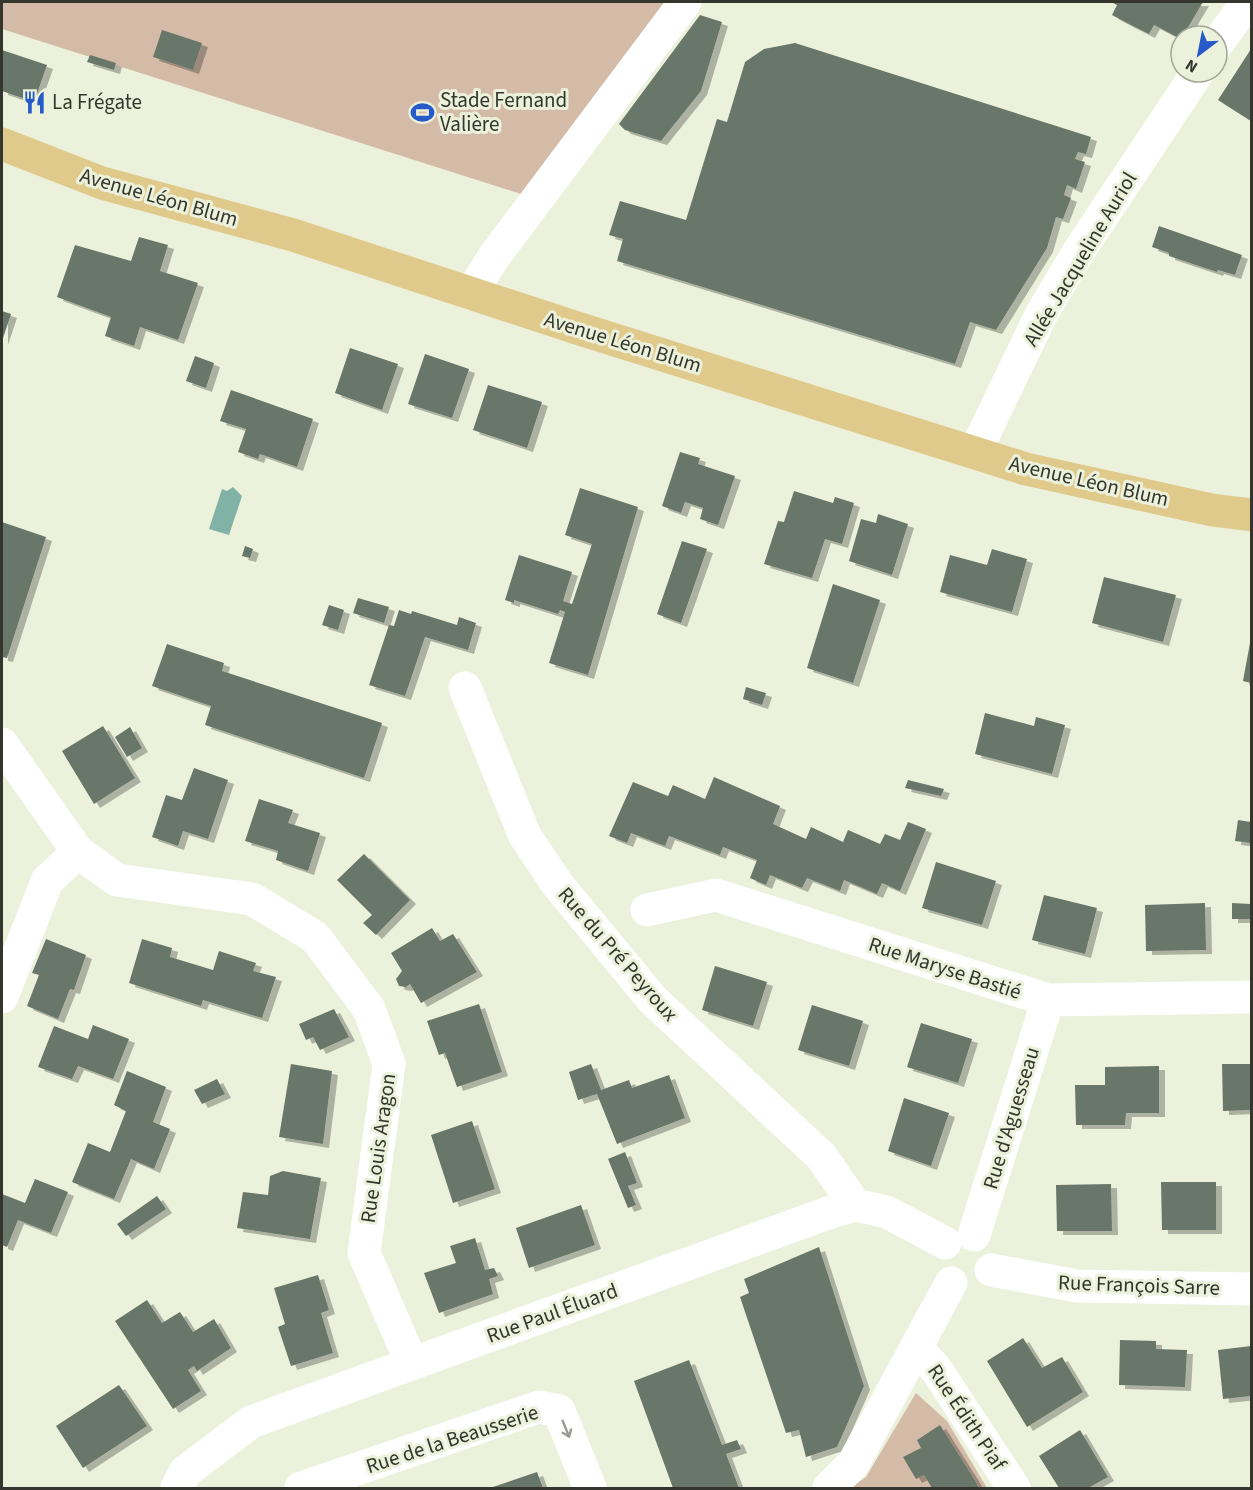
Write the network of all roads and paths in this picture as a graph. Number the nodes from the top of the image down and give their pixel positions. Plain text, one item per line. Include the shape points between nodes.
1 (685, 2) edge
2 (1251, 2) edge
3 (1229, 27) edge
4 (1190, 84) edge
5 (2, 144) edge
6 (471, 294) junction
7 (975, 452) junction
8 (1251, 515) edge
9 (465, 688) dead end
10 (2, 744) edge
11 (78, 852) junction
12 (647, 910) dead end
13 (2, 997) edge
14 (1251, 997) edge
15 (1048, 1000) junction
16 (855, 1205) junction
17 (959, 1239) junction
18 (991, 1270) junction
19 (951, 1283) junction
20 (1251, 1289) edge
21 (916, 1348) junction
22 (412, 1364) junction
23 (177, 1488) edge
24 (302, 1488) edge
25 (590, 1488) edge
26 (829, 1488) edge
27 (1014, 1488) edge

1 - 6 street via 493,258
2 - 3 street
4 - 7 street, Allée Jacqueline Auriol via 1042,313
5 - 6 main road, Avenue Léon Blum via 102,183 293,235
6 - 7 main road, Avenue Léon Blum
7 - 8 main road, Avenue Léon Blum via 1026,469
9 - 16 street, Rue du Pré Peyroux via 525,836 558,885 653,1000 821,1156
10 - 11 street, Rue Louis Aragon
11 - 13 street via 47,881
11 - 22 street, Rue Louis Aragon via 117,880 252,899 315,937 369,1009 389,1064 364,1253
12 - 15 street, Rue Maryse Bastié via 716,895
14 - 15 street, Rue Maryse Bastié
15 - 17 street, Rue d'Aguesseau
16 - 17 street via 887,1212
16 - 22 street, Rue Paul Éluard
17 - 18 street via 988,1245
17 - 19 street via 940,1251 940,1269
18 - 19 street via 974,1287
18 - 20 street, Rue François Sarre via 1077,1286
19 - 21 street
21 - 26 street via 854,1464
21 - 27 street, Rue Édith Piaf via 936,1369
22 - 23 street, Rue Paul Éluard via 251,1422 185,1472
24 -> 25 street, Rue de la Beausserie via 539,1407 559,1412

